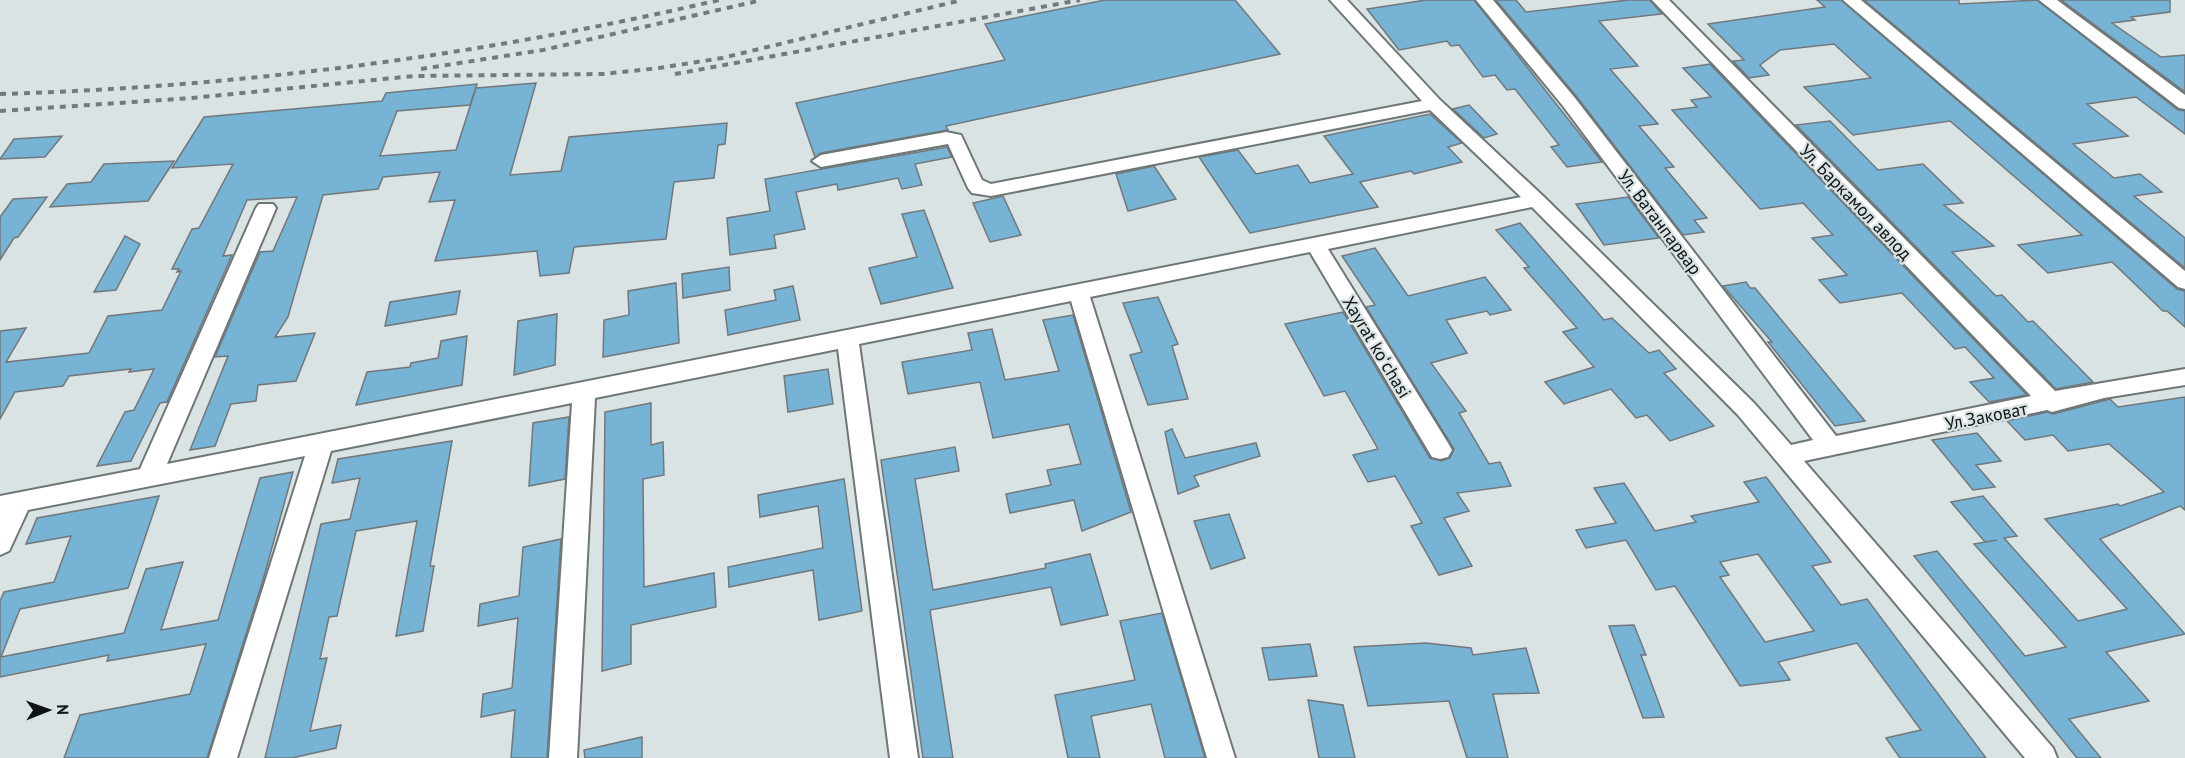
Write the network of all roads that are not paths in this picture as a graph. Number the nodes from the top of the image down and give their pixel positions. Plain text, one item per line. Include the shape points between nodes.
1 (1338, 0) edge
2 (1484, 0) edge
3 (1660, 0) edge
4 (1851, 0) edge
5 (2047, 0) edge
6 (1434, 104) junction
7 (2185, 104) edge
8 (821, 161) dead end
9 (1536, 200) junction
10 (266, 208) dead end
11 (1315, 244) junction
12 (2185, 282) edge
13 (1078, 291) junction
14 (847, 337) junction
15 (2185, 377) edge
16 (584, 392) junction
17 (2052, 403) junction
18 (321, 444) junction
19 (1831, 447) junction
20 (1440, 450) dead end
21 (1787, 455) junction
22 (149, 477) junction
23 (10, 504) edge
24 (0, 544) edge
25 (223, 758) edge
26 (563, 758) edge
27 (904, 758) edge
28 (1221, 758) edge
29 (2043, 758) edge

1 - 6 street
2 - 19 street, Ул. Ватанпарвар via 1569,102
3 - 17 street, Ул. Баркамол авлод
4 - 12 street
5 - 7 street
6 - 8 street via 991,190 979,189 972,182 954,139
6 - 9 street
9 - 11 street
9 - 21 street via 1746,409
10 - 22 street
11 - 13 street
11 - 20 street, Xayrat koʻchasi
13 - 14 street
13 - 28 street
14 - 16 street
14 - 27 street
15 - 17 street, Ул.Заковат
16 - 18 street
16 - 26 street
17 - 19 street, Ул.Заковат
18 - 22 street
18 - 25 street
19 - 21 street, Ул.Заковат
21 - 29 street
22 - 23 street
23 - 24 street

